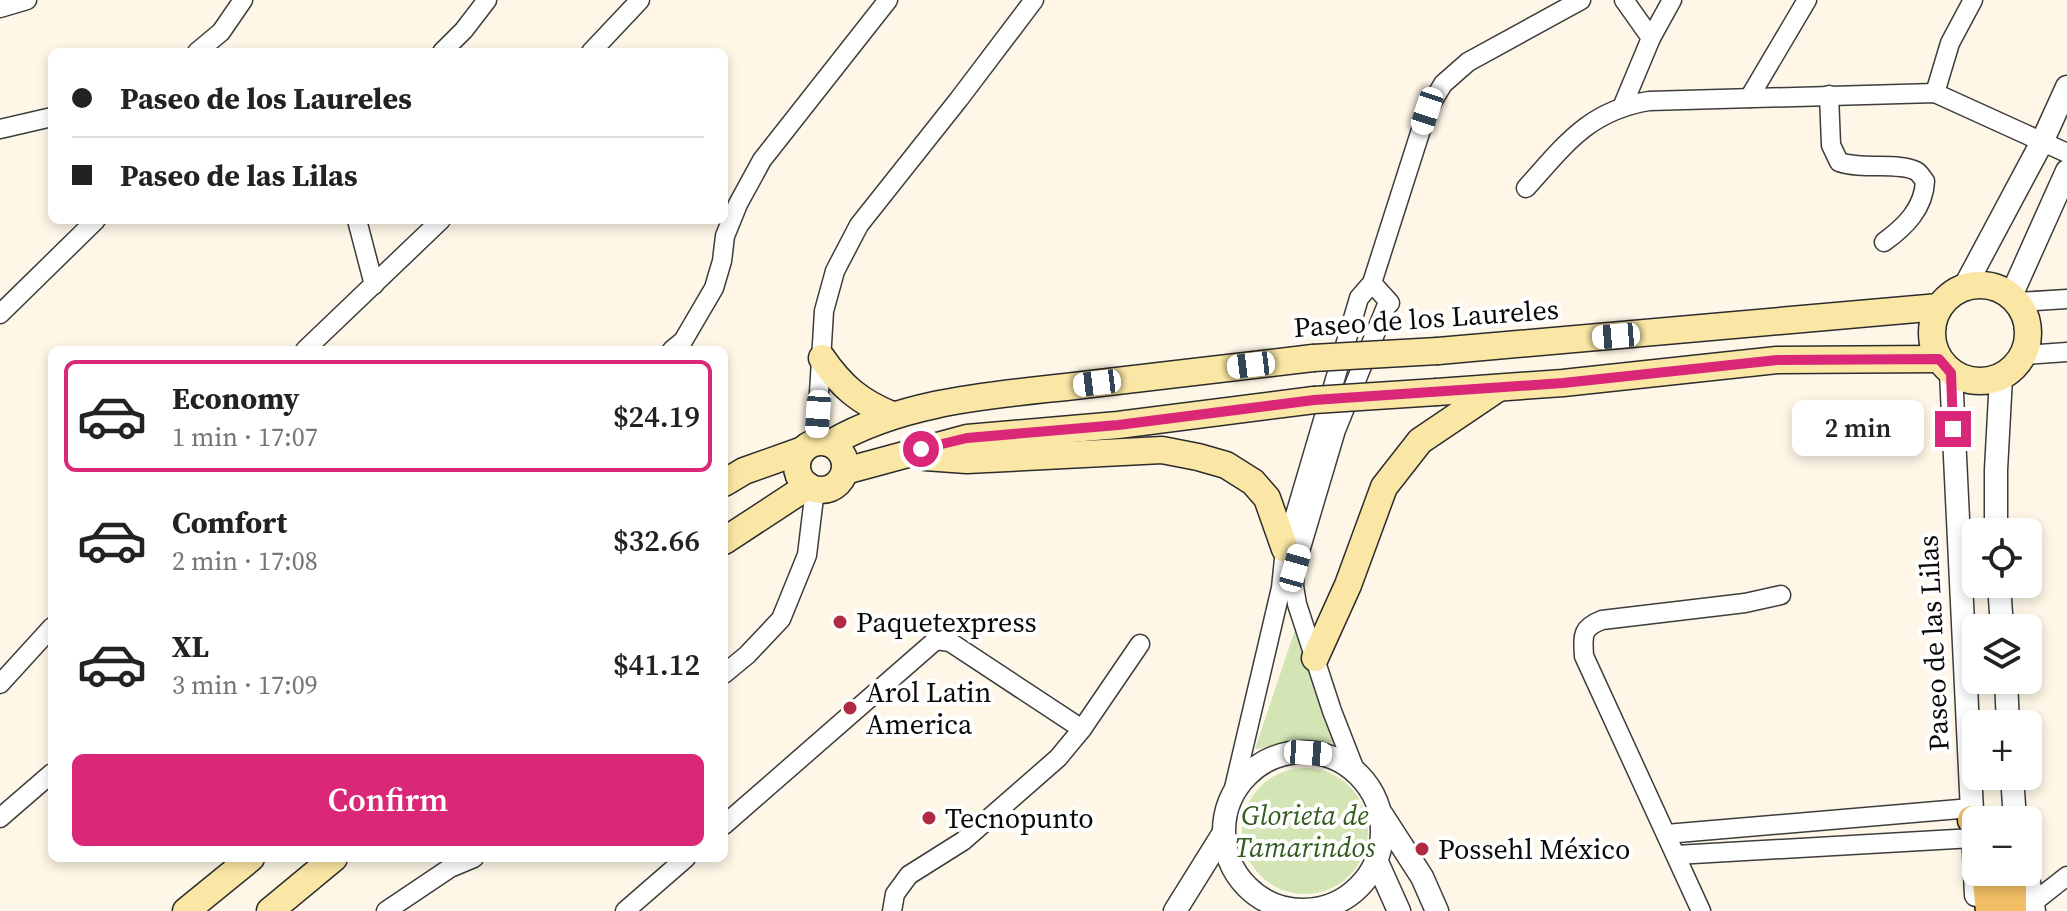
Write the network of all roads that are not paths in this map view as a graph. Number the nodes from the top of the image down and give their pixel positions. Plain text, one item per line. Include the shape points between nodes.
1 (27, 0) edge
2 (243, 0) edge
3 (487, 0) edge
4 (640, 0) edge
5 (888, 0) edge
6 (1034, 0) edge
7 (1581, 0) edge
8 (1624, 0) edge
9 (1672, 0) edge
10 (1807, 0) edge
11 (1973, 0) edge
12 (0, 8) edge
13 (1651, 38) junction
14 (202, 48) edge
15 (446, 48) edge
16 (595, 48) edge
17 (2067, 87) edge
18 (1935, 93) junction
19 (1829, 95) junction
20 (1749, 98) junction
21 (1623, 105) junction
22 (48, 118) edge
23 (0, 129) edge
24 (2042, 142) junction
25 (2067, 153) edge
26 (2067, 171) edge
27 (1526, 188) dead end
28 (92, 224) edge
29 (358, 224) edge
30 (437, 224) edge
31 (1884, 242) dead end
32 (1372, 283) junction
33 (374, 285) junction
34 (1964, 288) junction
35 (2014, 299) junction
36 (2067, 299) edge
37 (1939, 307) junction
38 (0, 314) edge
39 (1770, 322) junction
40 (309, 346) edge
41 (677, 346) edge
42 (2067, 352) edge
43 (2025, 355) junction
44 (822, 358) junction
45 (1777, 360) junction
46 (1945, 366) junction
47 (2001, 377) junction
48 (1498, 389) junction
49 (892, 415) junction
50 (817, 445) junction
51 (898, 455) junction
52 (845, 471) junction
53 (728, 481) edge
54 (811, 487) junction
55 (1996, 518) edge
56 (728, 539) edge
57 (1285, 549) junction
58 (1781, 595) dead end
59 (48, 631) edge
60 (1140, 644) dead end
61 (1315, 658) junction
62 (728, 671) edge
63 (0, 684) edge
64 (1082, 729) junction
65 (1355, 770) junction
66 (48, 776) edge
67 (1234, 788) junction
68 (1972, 806) edge
69 (1381, 813) junction
70 (0, 818) edge
71 (728, 822) edge
72 (1962, 823) edge
73 (1962, 824) edge
74 (1223, 834) junction
75 (1666, 834) junction
76 (1676, 855) junction
77 (246, 862) edge
78 (329, 862) edge
79 (464, 862) edge
80 (681, 862) edge
81 (1377, 862) junction
82 (2067, 876) edge
83 (1975, 886) edge
84 (1987, 886) edge
85 (2018, 886) edge
86 (2027, 886) edge
87 (2027, 908) edge
88 (186, 911) edge
89 (270, 911) edge
90 (386, 911) edge
91 (625, 911) edge
92 (892, 911) edge
93 (1175, 911) edge
94 (1303, 911) edge
95 (1399, 911) edge
96 (1437, 911) edge
97 (1701, 911) edge
98 (1976, 911) edge
99 (1990, 911) edge

1 - 12 street
2 - 14 street via 221,32
3 - 15 street
4 - 16 street
5 - 41 street via 762,160 725,236 714,288
6 - 44 street via 859,225 835,271 824,311
7 - 32 street via 1468,62 1443,84 1427,111
8 - 13 street
9 - 13 street
10 - 20 street
11 - 18 street via 1950,43
13 - 21 street
17 - 24 street
18 - 19 street
18 - 24 street
19 - 20 street
19 - 31 street via 1831,145 1839,162 1855,168 1915,171 1925,181 1906,226
20 - 21 street
21 - 27 street via 1573,136
22 - 23 street
24 - 25 street
24 - 34 street
26 - 35 street
28 - 38 street
29 - 33 street
30 - 33 street
32 - 57 street via 1359,298
32 - 61 street via 1390,303 1336,430 1295,568 1297,604
33 - 40 street
34 - 35 main road via 1997,288
34 - 37 main road
35 - 36 street
35 - 43 main road via 2029,327
37 - 39 main road, Paseo de los Laureles
37 - 46 main road via 1931,333
39 - 45 main road via 1779,344
39 - 49 main road, Paseo de los Laureles, bridge via 1313,358 973,398
42 - 43 street
43 - 47 main road
44 - 49 main road via 845,388
44 - 50 street
45 - 46 main road
45 - 48 main road
46 - 47 main road via 1967,380
46 - 68 street, Paseo de las Lilas
47 - 55 street
48 - 51 main road, bridge via 1314,400 967,438
48 - 61 main road via 1420,441 1384,487
49 - 50 main road, Paseo de los Laureles
50 - 52 main road via 845,458
50 - 53 main road, Paseo de los Laureles
50 - 54 main road via 797,465
51 - 52 main road
51 - 57 main road via 967,460 1162,450 1198,457 1226,465 1253,482 1267,498
52 - 54 main road via 834,486
54 - 56 main road
54 - 62 street via 807,555 781,619
57 - 67 street via 1281,588
58 - 75 street via 1602,620 1590,625 1583,638 1584,656
59 - 63 street
60 - 64 street
61 - 65 street
64 - 71 street via 950,642 936,640
64 - 92 street via 1058,758 963,841 909,875 895,894
65 - 67 street via 1325,754 1290,751 1258,764
65 - 69 street via 1372,789
66 - 70 street
67 - 74 street
69 - 81 street via 1383,838
69 - 96 street
72 - 75 street
73 - 76 street
74 - 93 street
74 - 94 street via 1239,880 1279,907
75 - 76 street
76 - 97 street
77 - 88 main road
78 - 89 main road
79 - 90 street
80 - 91 street
81 - 94 street via 1347,897
81 - 95 street
82 - 87 street
83 - 98 street, Paseo de las Lilas
84 - 99 main road
85 - 87 main road
86 - 87 street

